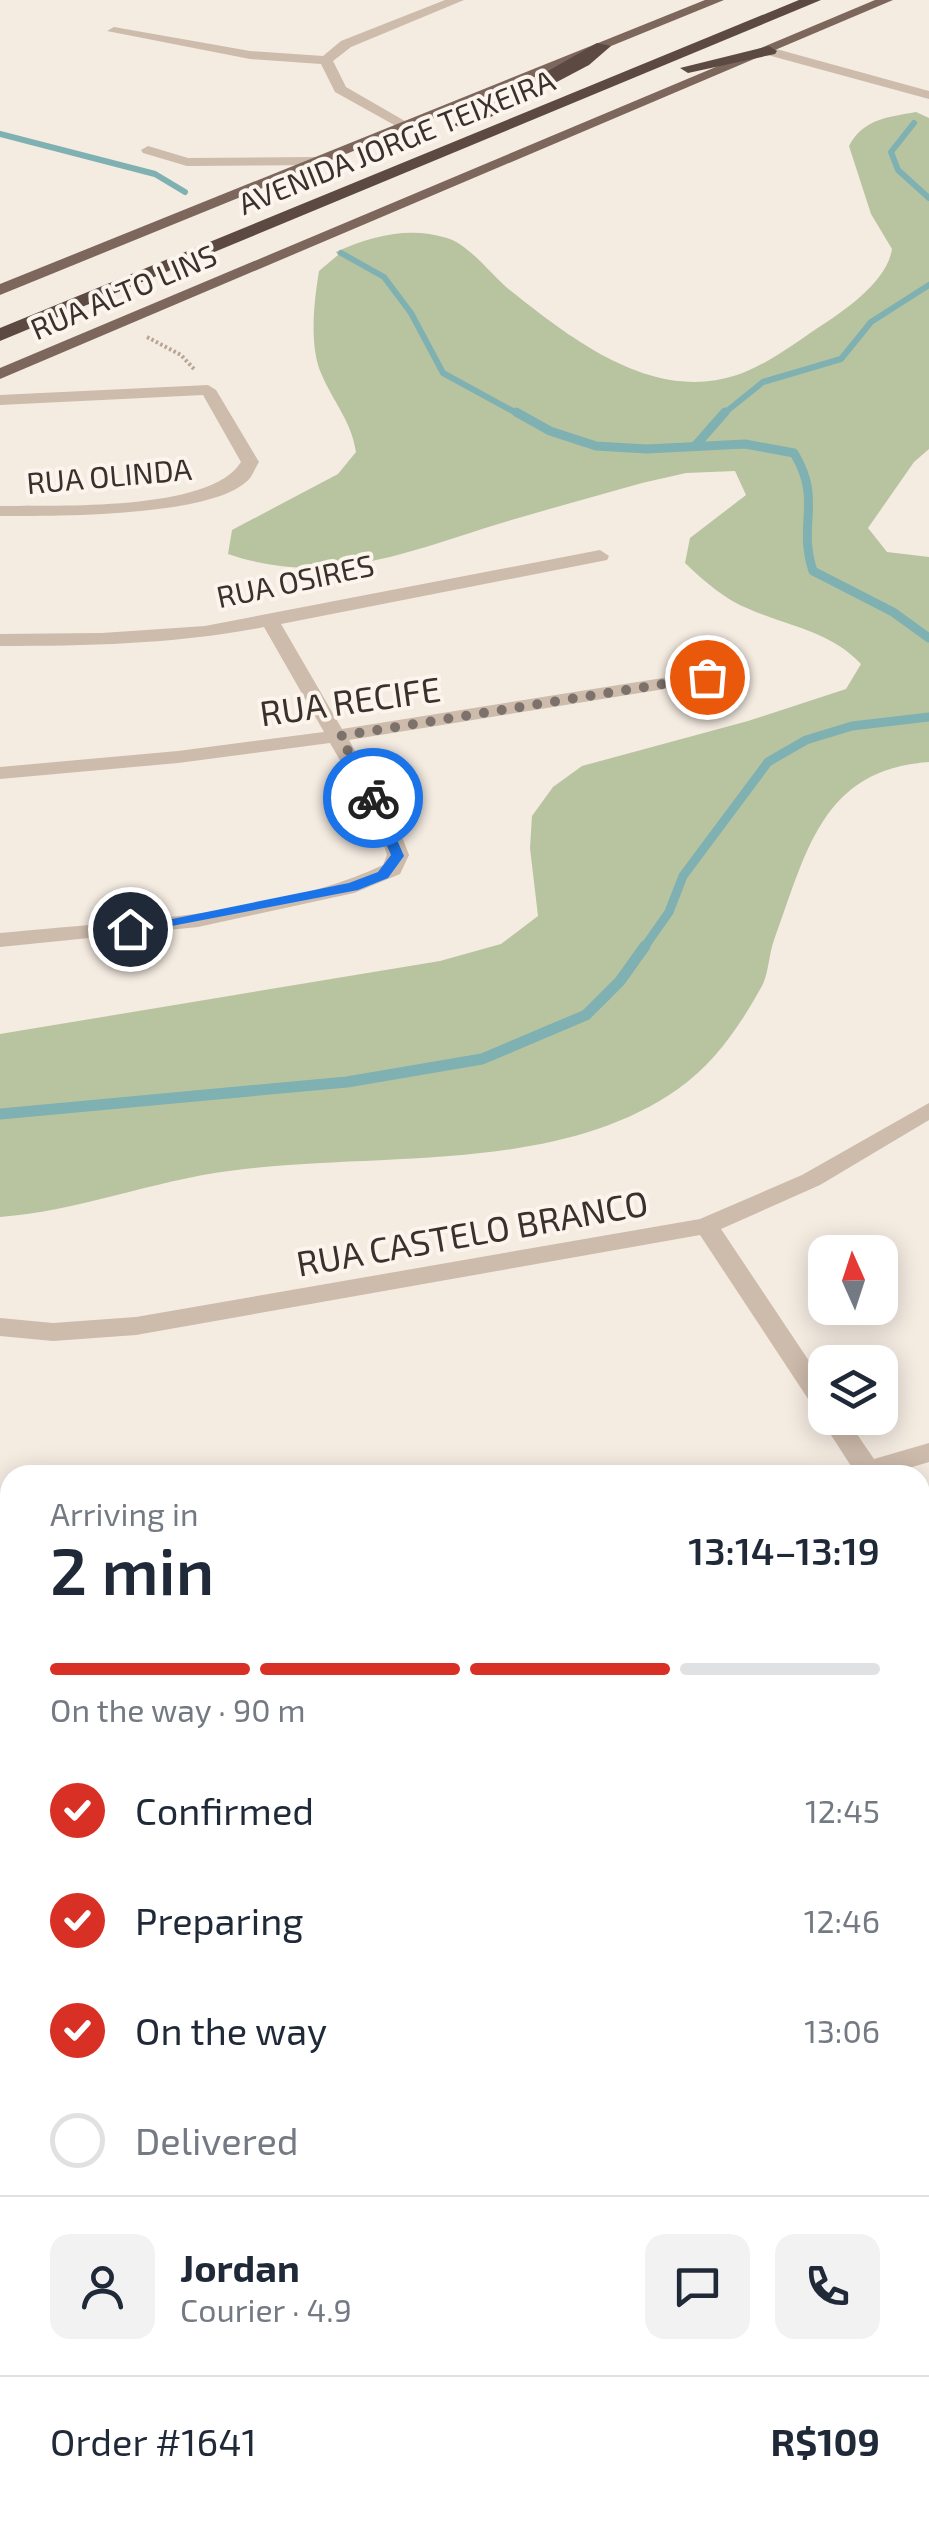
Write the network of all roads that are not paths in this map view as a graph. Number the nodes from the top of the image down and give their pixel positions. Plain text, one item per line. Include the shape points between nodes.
1 (457, 0) edge
2 (717, 0) edge
3 (775, 0) edge
4 (814, 0) edge
5 (886, 0) edge
6 (114, 31) dead end
7 (602, 46) junction
8 (769, 52) junction
9 (326, 60) junction
10 (588, 93) junction
11 (929, 95) edge
12 (405, 127) junction
13 (422, 144) junction
14 (148, 150) dead end
15 (321, 161) junction
16 (0, 290) edge
17 (0, 316) edge
18 (0, 335) edge
19 (0, 374) edge
20 (0, 400) edge
21 (0, 511) edge
22 (600, 556) dead end
23 (270, 621) junction
24 (0, 640) edge
25 (707, 677) dead end
26 (340, 736) junction
27 (0, 773) edge
28 (0, 940) edge
29 (929, 1110) edge
30 (706, 1226) junction
31 (0, 1327) edge
32 (808, 1379) edge
33 (842, 1435) edge
34 (929, 1452) edge
35 (859, 1465) edge
36 (891, 1465) edge

1 - 9 street via 346,44
2 - 7 main road
3 - 13 highway, AVENIDA JORGE TEIXEIRA
4 - 10 highway, AVENIDA JORGE TEIXEIRA
5 - 8 main road, RUA ALTO LINS
6 - 9 street via 250,55
7 - 12 main road
7 - 13 highway
8 - 10 highway
8 - 11 street
8 - 19 main road, RUA ALTO LINS
9 - 12 street via 340,89
10 - 18 highway, AVENIDA JORGE TEIXEIRA
12 - 15 main road
13 - 17 highway, AVENIDA JORGE TEIXEIRA
14 - 15 street via 187,162
15 - 16 main road
20 - 21 street, RUA OLINDA via 208,390 250,462 236,485 172,500
22 - 23 street, RUA OSIRES via 474,574
23 - 24 street, RUA OSIRES via 120,637
23 - 26 street
25 - 26 street, RUA RECIFE
26 - 27 street, RUA RECIFE
26 - 28 street via 394,843 396,862 383,875 198,920
29 - 30 street, RUA CASTELO BRANCO via 811,1180
30 - 31 street, RUA CASTELO BRANCO via 136,1326 52,1332
30 - 32 street
33 - 35 street
34 - 36 street

